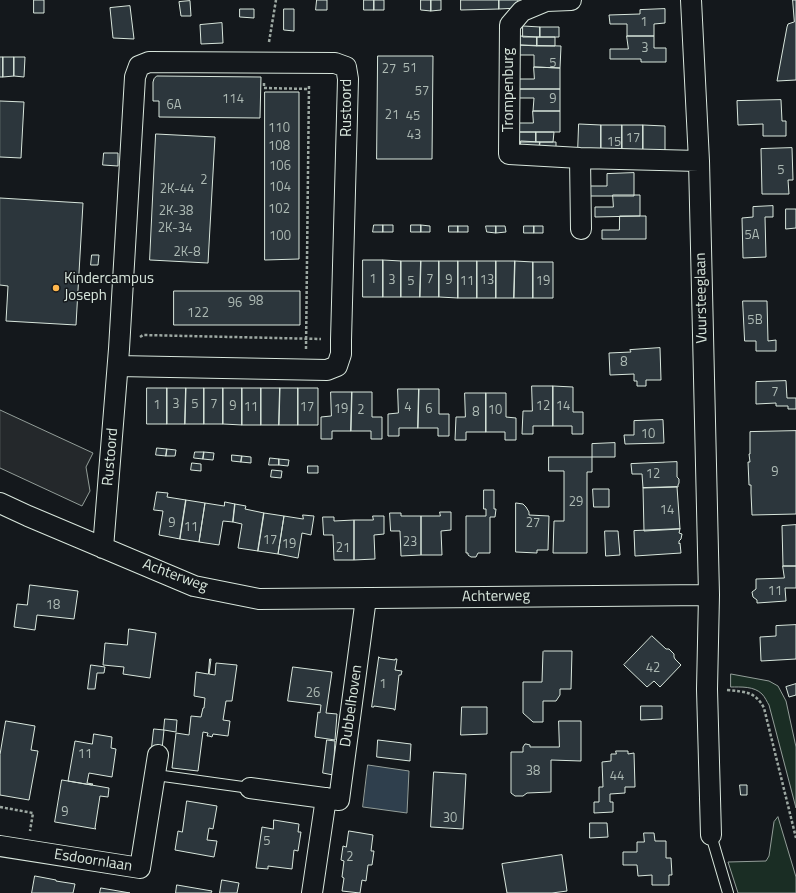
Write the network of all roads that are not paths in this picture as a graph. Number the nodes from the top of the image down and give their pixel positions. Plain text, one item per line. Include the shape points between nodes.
1 (571, 0) edge
2 (691, 0) edge
3 (580, 158) junction
4 (699, 161) junction
5 (581, 229) dead end
6 (119, 357) junction
7 (0, 503) edge
8 (103, 548) junction
9 (709, 595) junction
10 (366, 598) junction
11 (158, 755) dead end
12 (156, 775) junction
13 (250, 788) joint
14 (326, 798) junction
15 (711, 835) joint
16 (0, 846) edge
17 (312, 893) edge
18 (728, 893) edge

1 - 3 street, Trompenburg via 546,1 522,11 510,25 509,154
2 - 4 street, Vuursteeglaan
3 - 4 street, Trompenburg
3 - 5 street
4 - 9 street, Vuursteeglaan
6 - 6 street, Rustoord via 135,77 139,66 149,62 335,63 346,67 348,79 342,340 337,366 327,370 306,370
6 - 8 street, Rustoord
7 - 8 street, Achterweg
8 - 10 street, Achterweg via 194,586 259,599
9 - 10 street, Achterweg
9 - 15 street via 707,689
10 - 14 street, Dubbelhoven via 339,800
11 - 12 street, Esdoornlaan
12 - 13 lane
12 - 16 street, Esdoornlaan via 140,868
13 - 14 street, Dubbelhoven
14 - 17 street
15 - 18 lane

